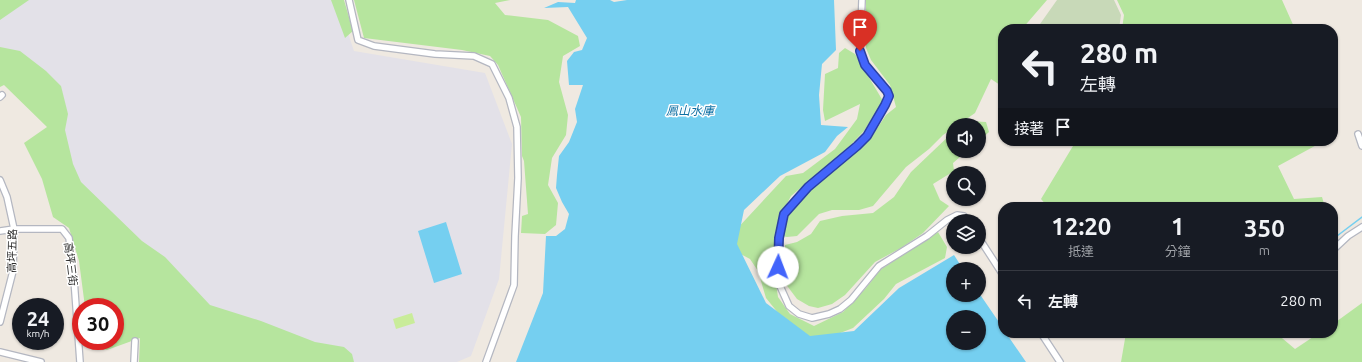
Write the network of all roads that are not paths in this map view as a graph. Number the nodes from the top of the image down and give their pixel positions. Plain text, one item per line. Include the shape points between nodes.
1 (350, 0) edge
2 (862, 0) edge
3 (1358, 134) dead end
4 (1362, 146) edge
5 (0, 180) edge
6 (946, 221) edge
7 (1362, 227) edge
8 (14, 229) junction
9 (0, 231) edge
10 (1338, 245) edge
11 (986, 249) edge
12 (998, 267) edge
13 (0, 322) edge
14 (1044, 338) edge
15 (135, 341) dead end
16 (0, 352) edge
17 (41, 362) edge
18 (80, 362) edge
19 (134, 362) edge
20 (486, 362) edge
21 (1060, 362) edge

1 - 20 street via 358,40 374,46 474,56 492,64 509,98 517,127 514,285
2 - 6 street via 860,51 865,65 889,96 867,136 808,187 784,214 778,245 778,267 780,286 789,306 799,314 812,318 840,309 851,300 879,266
3 - 4 street
5 - 8 street, 高坪五路 via 7,197
7 - 10 street
8 - 9 street, 高坪三街
8 - 13 street, 高坪五路 via 13,271
8 - 18 street, 高坪三街 via 62,229 69,238
11 - 12 street
14 - 21 street
15 - 19 street
16 - 17 street

